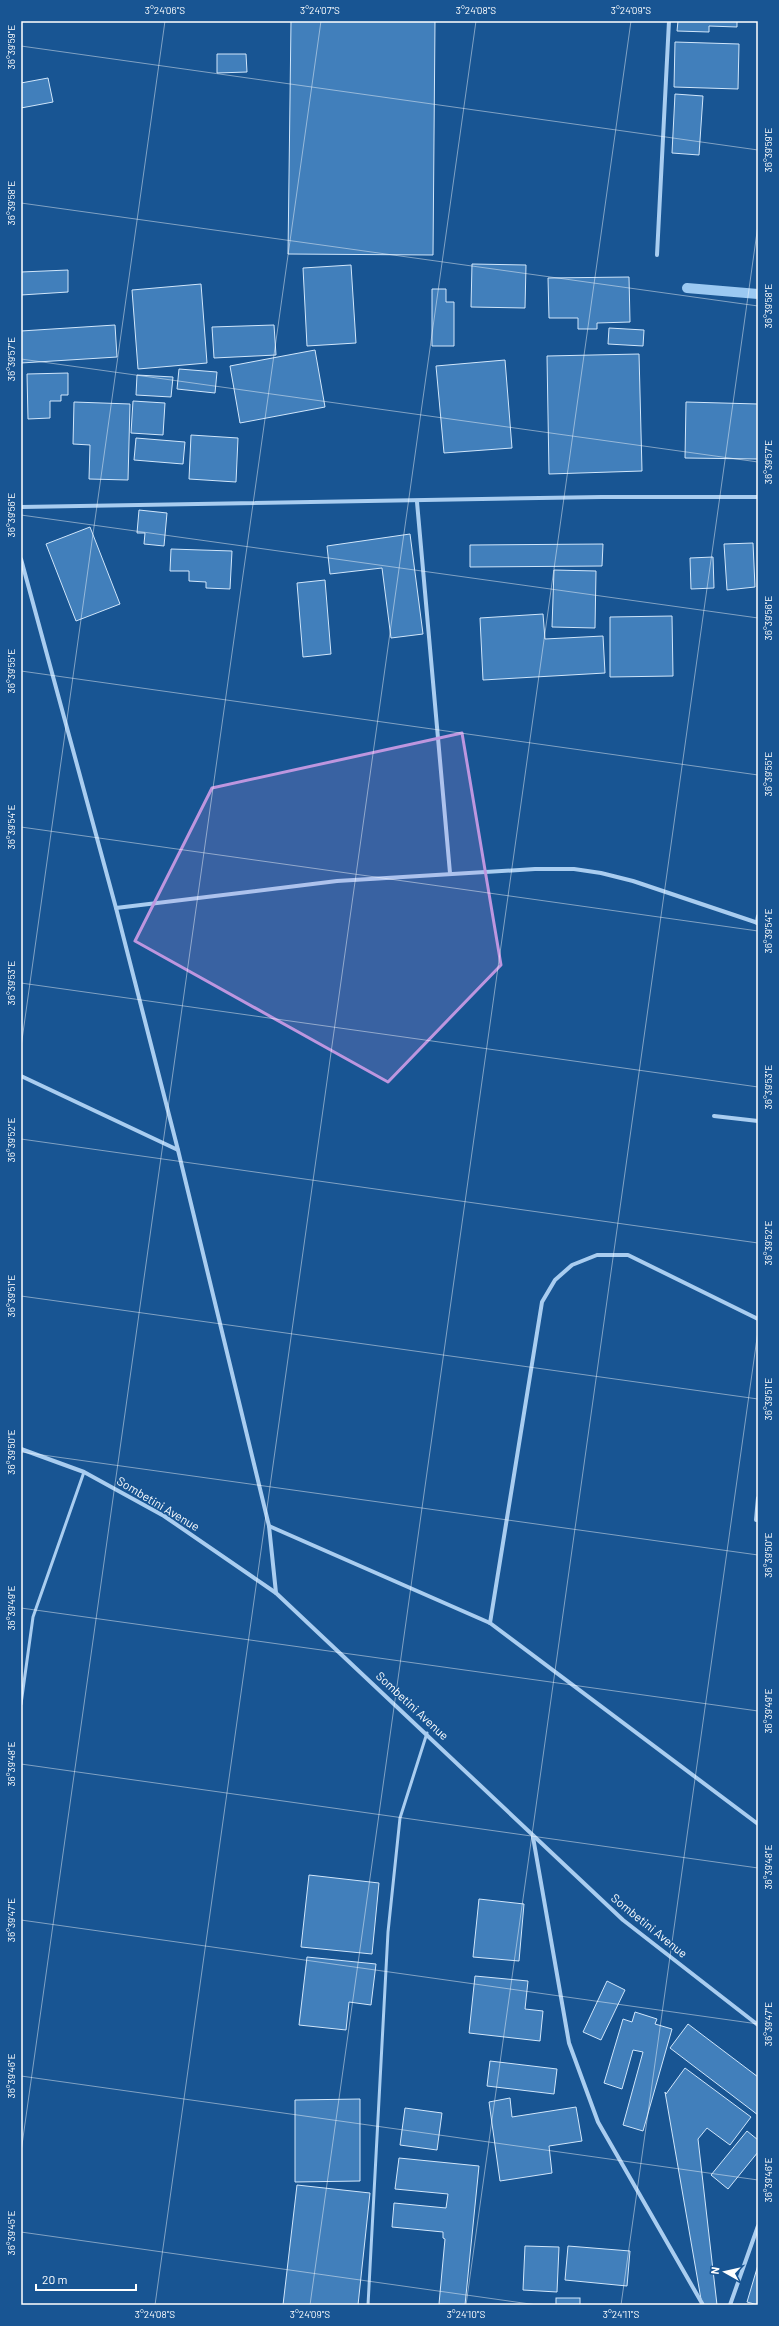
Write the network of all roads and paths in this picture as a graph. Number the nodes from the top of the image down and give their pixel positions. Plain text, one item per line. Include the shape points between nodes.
1 (669, 21) edge
2 (657, 255) dead end
3 (758, 497) edge
4 (417, 502) junction
5 (21, 507) edge
6 (21, 559) edge
7 (450, 873) junction
8 (116, 908) junction
9 (758, 916) edge
10 (757, 923) edge
11 (21, 1076) edge
12 (714, 1116) dead end
13 (758, 1121) edge
14 (178, 1150) junction
15 (758, 1319) edge
16 (21, 1449) edge
17 (84, 1472) junction
18 (758, 1498) edge
19 (756, 1520) dead end
20 (269, 1526) junction
21 (276, 1593) junction
22 (490, 1623) junction
23 (21, 1704) edge
24 (426, 1733) junction
25 (758, 1824) edge
26 (533, 1836) junction
27 (758, 2025) edge
28 (758, 2226) edge
29 (368, 2305) edge
30 (703, 2305) edge
31 (730, 2305) edge

1 - 2 street
3 - 4 street via 602,497
4 - 5 street
4 - 7 street
6 - 8 street
7 - 8 street via 337,881
7 - 10 street via 535,868 601,873 633,881
8 - 14 street
9 - 10 street
11 - 14 street
12 - 13 street
14 - 20 street
15 - 22 street via 628,1255 597,1255 572,1265 555,1280 542,1302
16 - 17 street, Sombetini Avenue
17 - 21 street, Sombetini Avenue via 164,1516
17 - 23 lane via 33,1617
18 - 19 street
20 - 21 street
20 - 22 street
21 - 24 street, Sombetini Avenue
22 - 25 street
24 - 26 street, Sombetini Avenue
24 - 29 lane via 400,1818 388,1932
26 - 27 street, Sombetini Avenue via 623,1920
26 - 30 street via 572,2050 598,2122
28 - 31 street

